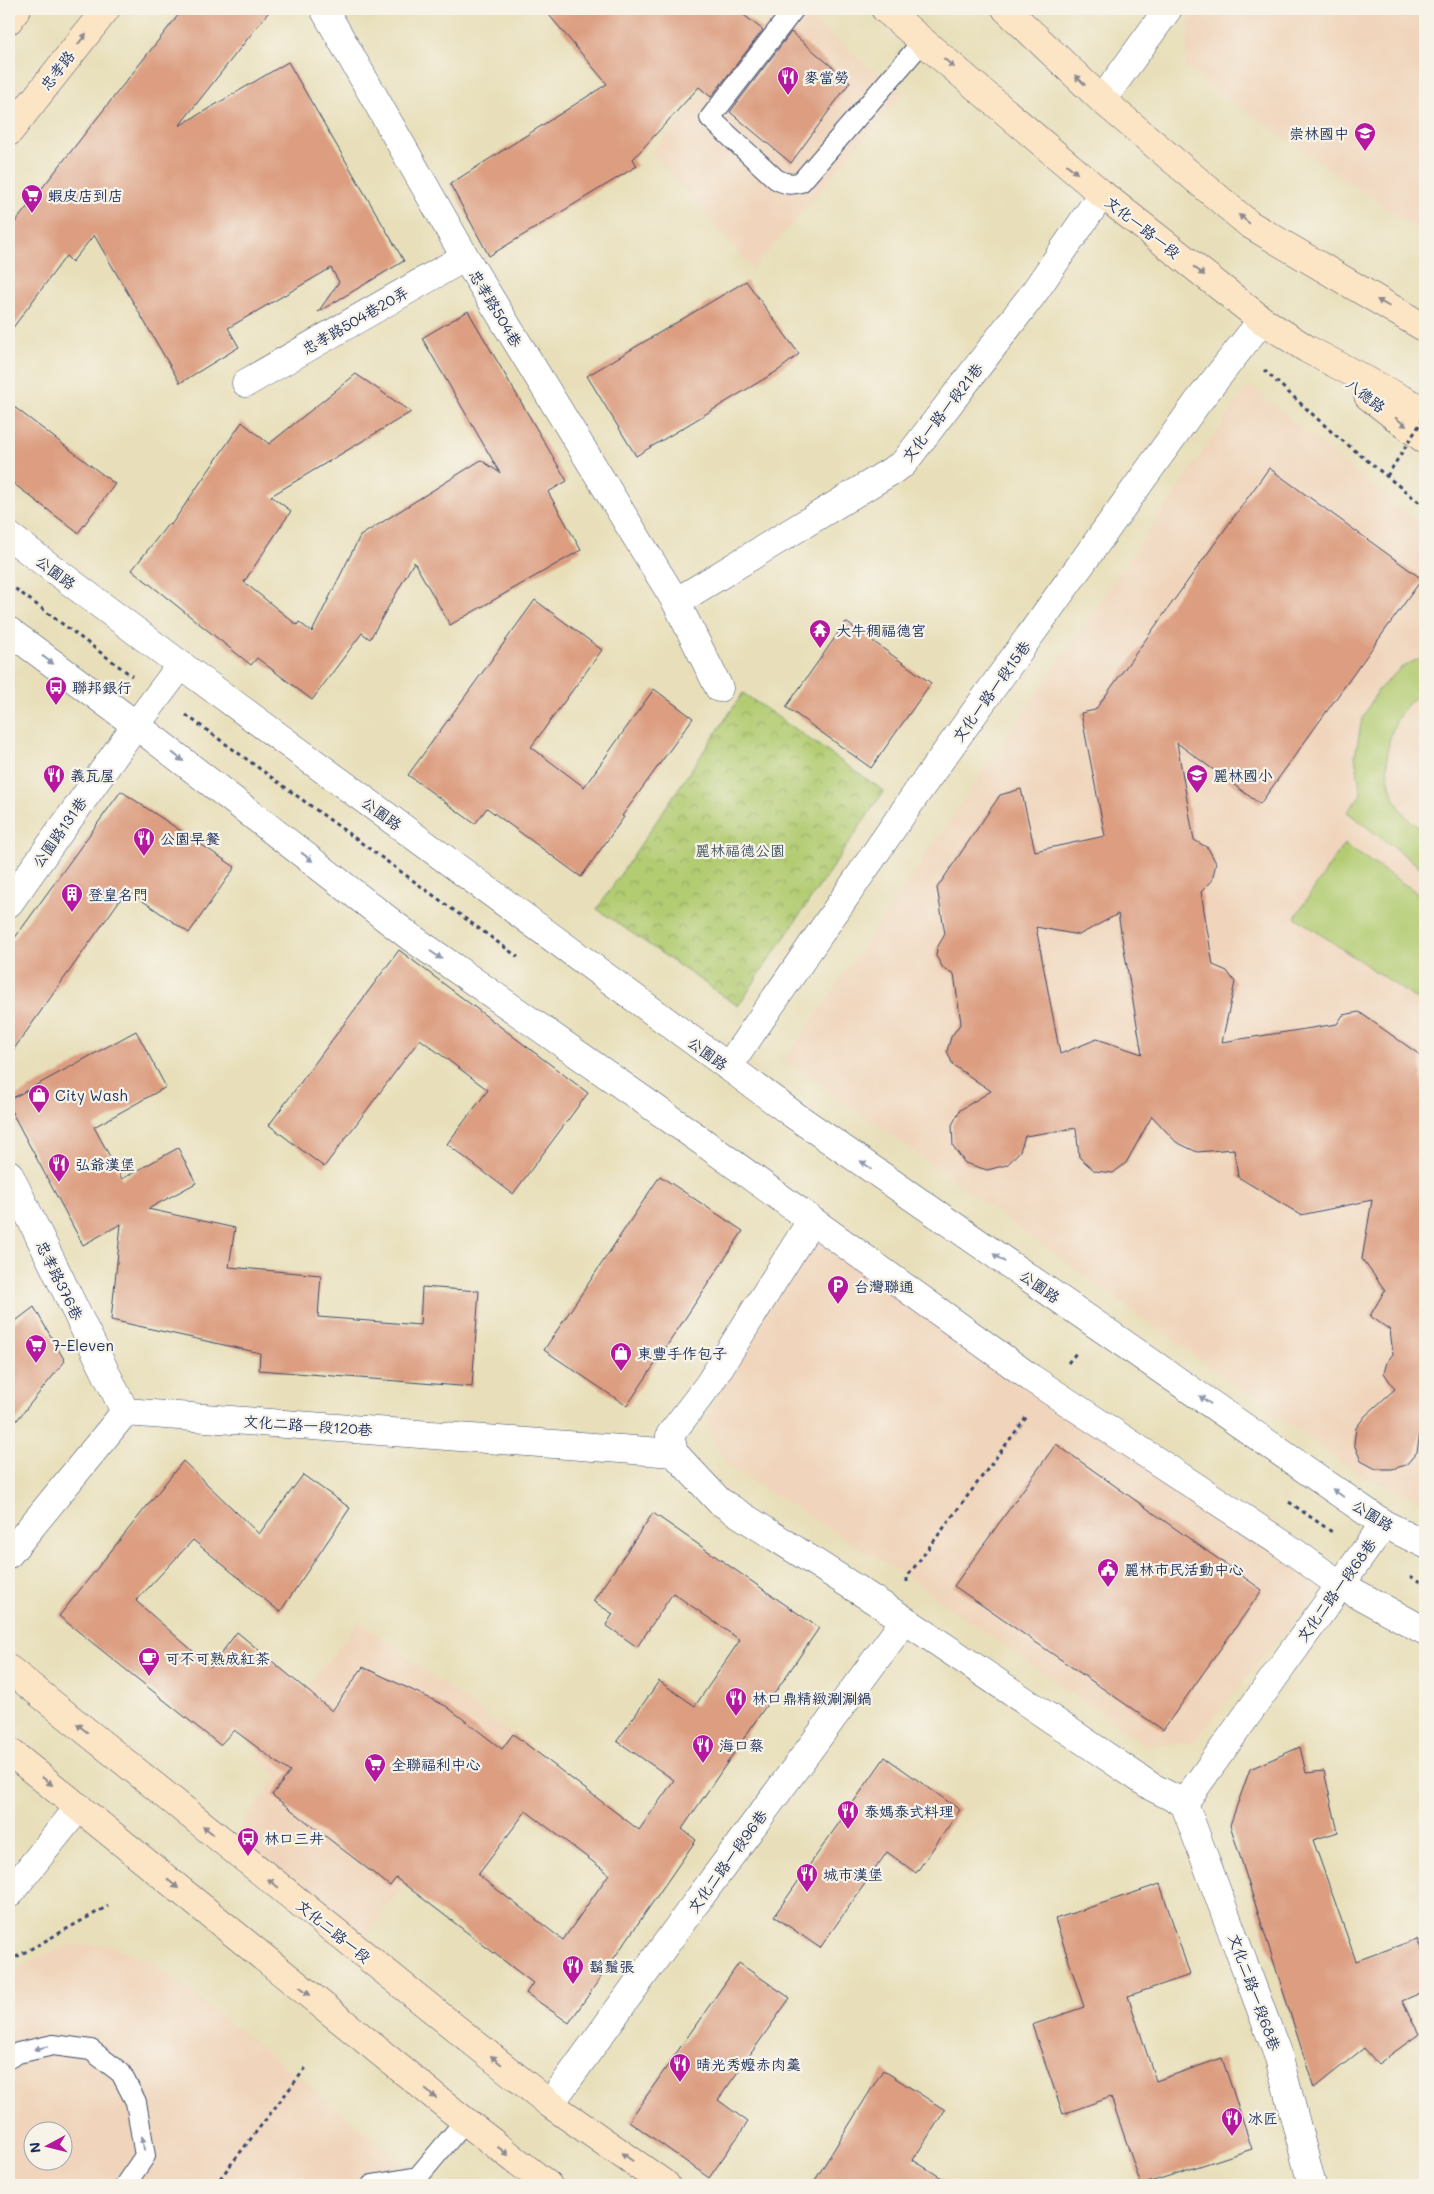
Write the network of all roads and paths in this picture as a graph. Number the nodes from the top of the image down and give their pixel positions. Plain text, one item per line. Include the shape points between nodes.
1 (18, 9) edge
2 (106, 9) edge
3 (324, 9) edge
4 (794, 9) edge
5 (885, 9) edge
6 (1006, 9) edge
7 (1168, 9) edge
8 (9, 20) edge
9 (923, 41) junction
10 (1102, 100) junction
11 (9, 132) edge
12 (1102, 194) junction
13 (465, 257) junction
14 (1262, 320) junction
15 (1425, 328) edge
16 (1307, 349) junction
17 (246, 383) dead end
18 (1425, 411) edge
19 (1425, 416) edge
20 (1333, 433) dead end
21 (1425, 440) edge
22 (1387, 476) junction
23 (1425, 507) edge
24 (9, 536) edge
25 (676, 602) junction
26 (9, 631) edge
27 (181, 666) junction
28 (719, 688) dead end
29 (136, 725) junction
30 (9, 903) edge
31 (728, 1067) junction
32 (9, 1174) edge
33 (810, 1221) junction
34 (1098, 1326) junction
35 (1048, 1389) junction
36 (125, 1412) junction
37 (674, 1453) junction
38 (1384, 1524) junction
39 (1425, 1544) edge
40 (9, 1554) edge
41 (1339, 1584) junction
42 (905, 1620) junction
43 (1425, 1632) edge
44 (9, 1669) edge
45 (9, 1751) edge
46 (1184, 1803) junction
47 (80, 1806) junction
48 (9, 1894) edge
49 (108, 1906) dead end
50 (9, 1961) edge
51 (9, 2058) edge
52 (308, 2064) dead end
53 (550, 2104) junction
54 (465, 2121) junction
55 (416, 2182) edge
56 (125, 2185) edge
57 (216, 2185) edge
58 (372, 2185) edge
59 (548, 2185) edge
60 (666, 2185) edge
61 (1312, 2185) edge

1 - 8 street
11 -> 2 street, 忠孝路
3 - 13 street, 忠孝路504巷
4 - 9 lane via 710,118 784,183 801,182
5 - 9 street, 文化一路一段
10 -> 6 street
7 - 10 street
9 -> 12 street, 文化一路一段
15 -> 10 street via 1249,224
12 -> 14 street, 文化一路一段
12 - 25 street, 文化一路一段21巷 via 1033,294 904,464
13 - 17 street, 忠孝路504巷20弄
13 - 25 street, 忠孝路504巷
14 - 16 street, 文化一路一段
14 - 31 street, 文化一路一段15巷 via 1197,403 916,794
16 - 18 street, 文化一路一段
16 -> 21 street, 八德路
19 - 22 path, bridge
20 - 22 path
22 - 23 path
24 - 27 street, 公園路
25 - 28 street, 忠孝路504巷
26 -> 29 street
27 - 29 street, 公園路131巷
27 - 31 street, 公園路
29 - 30 street, 公園路131巷
29 -> 33 street via 409,936
34 -> 31 street, 公園路
32 - 36 street, 忠孝路376巷
33 - 35 street
33 - 37 street via 708,1384 670,1435
34 - 35 path
38 -> 34 street, 公園路
35 - 41 street via 1287,1546
35 - 42 path via 907,1577
36 - 37 street, 文化二路一段120巷
36 - 40 street
37 - 42 street via 719,1501
38 - 39 street, 公園路
38 - 41 street, 文化二路一段68巷
41 - 43 street
41 - 46 street, 文化二路一段68巷
42 - 46 street via 1152,1786
42 - 53 street, 文化二路一段96巷
53 -> 44 street, 文化二路一段
45 -> 47 street
46 - 61 street, 文化二路一段68巷 via 1279,2058
47 - 48 street
47 -> 54 street
49 - 50 path
56 -> 51 lane via 145,2156 136,2102 121,2073 91,2050 53,2045
52 - 57 path
60 -> 53 street, 文化二路一段
54 - 55 lane
54 -> 59 street
55 - 58 lane

